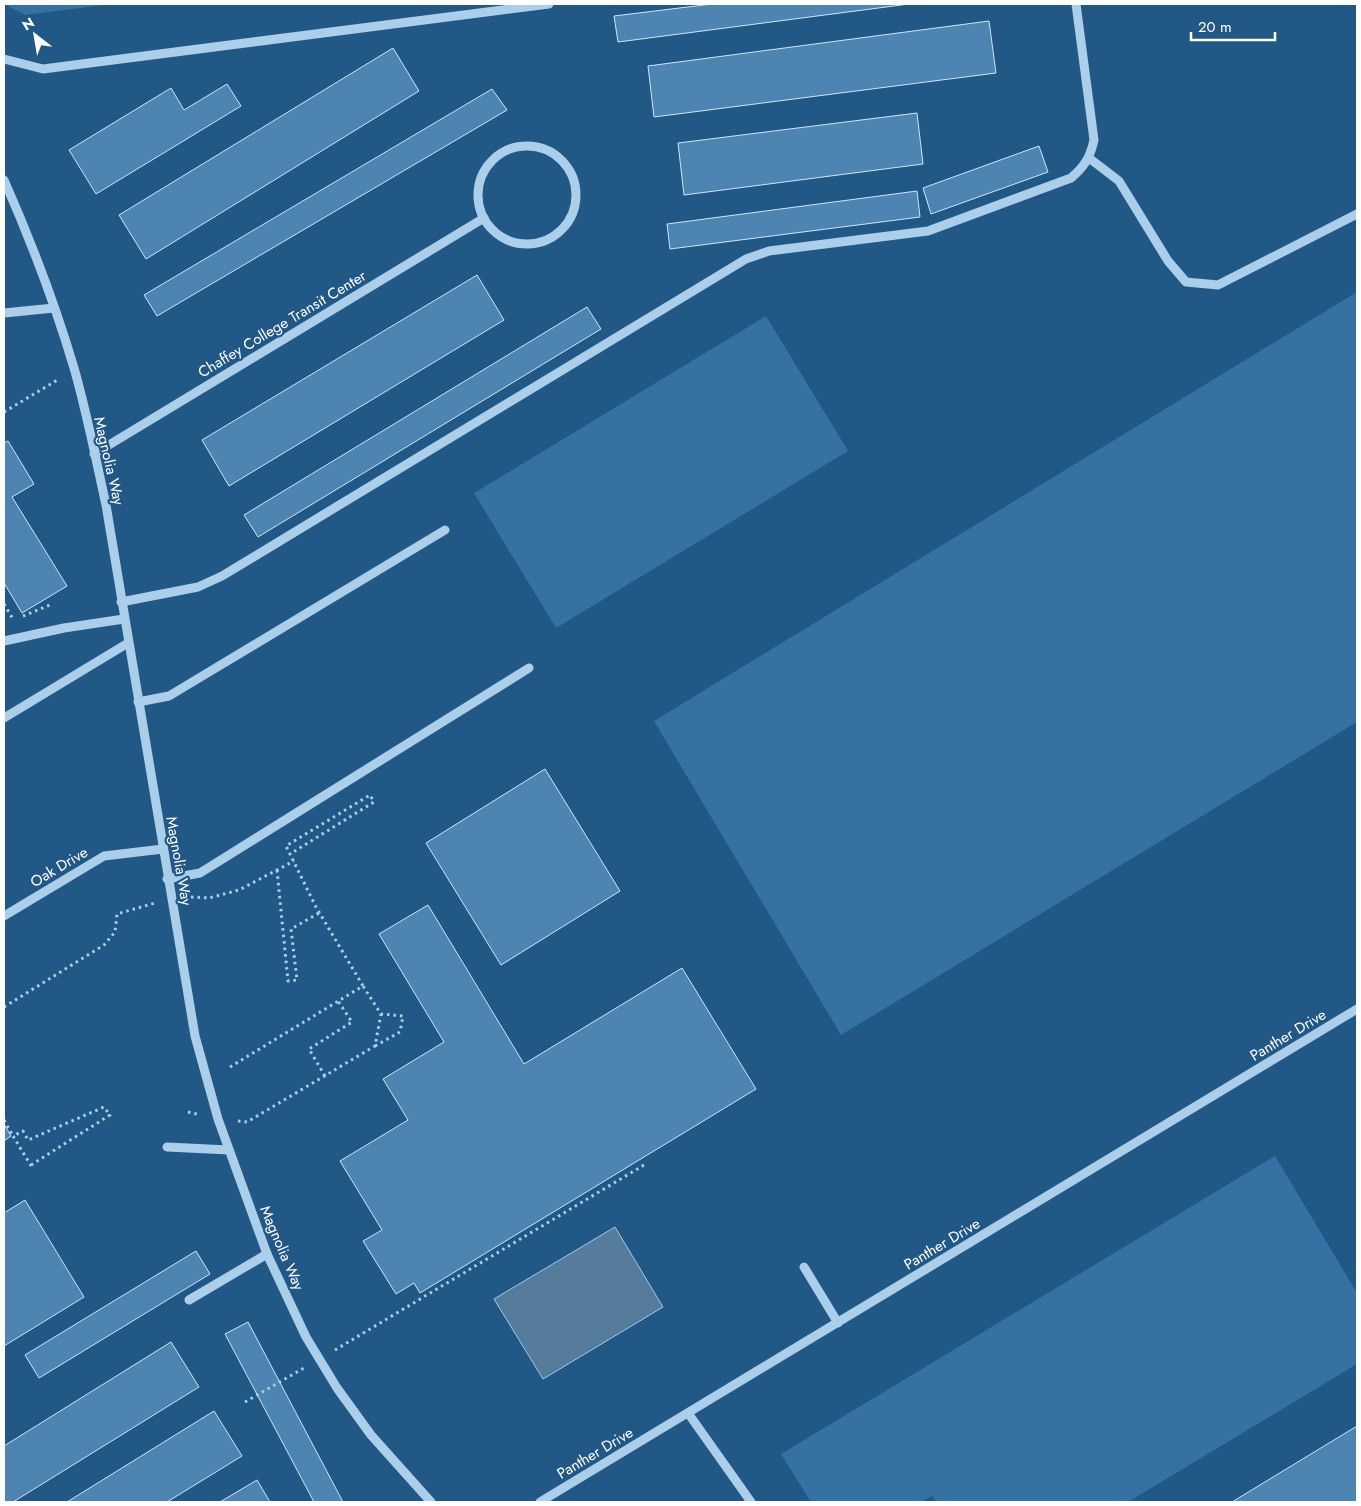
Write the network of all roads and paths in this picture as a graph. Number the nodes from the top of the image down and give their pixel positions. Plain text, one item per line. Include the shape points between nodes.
1 (549, 4) edge
2 (1076, 4) edge
3 (4, 59) edge
4 (1089, 158) junction
5 (4, 180) edge
6 (1357, 214) edge
7 (484, 218) junction
8 (54, 308) junction
9 (4, 313) edge
10 (74, 369) junction
11 (4, 412) edge
12 (94, 454) junction
13 (445, 530) dead end
14 (121, 602) junction
15 (4, 604) edge
16 (50, 606) dead end
17 (28, 614) dead end
18 (13, 619) dead end
19 (124, 619) junction
20 (4, 641) edge
21 (128, 643) junction
22 (529, 668) dead end
23 (138, 702) junction
24 (4, 718) edge
25 (163, 849) junction
26 (290, 854) junction
27 (294, 861) junction
28 (277, 870) junction
29 (167, 879) junction
30 (171, 900) junction
31 (320, 913) junction
32 (4, 916) edge
33 (363, 986) junction
34 (338, 1001) junction
35 (4, 1007) edge
36 (1357, 1010) edge
37 (381, 1014) junction
38 (375, 1046) junction
39 (230, 1067) dead end
40 (325, 1076) junction
41 (4, 1120) edge
42 (246, 1122) dead end
43 (14, 1136) junction
44 (167, 1147) dead end
45 (229, 1150) junction
46 (30, 1165) junction
47 (644, 1165) dead end
48 (33, 1169) dead end
49 (267, 1254) junction
50 (804, 1267) dead end
51 (189, 1300) dead end
52 (838, 1323) junction
53 (319, 1359) junction
54 (244, 1402) dead end
55 (688, 1413) junction
56 (431, 1502) edge
57 (540, 1502) edge
58 (751, 1502) edge

1 - 3 street via 43,68
2 - 4 street via 1094,140
4 - 6 street via 1119,181 1168,261 1186,282 1218,285
4 - 14 street via 1084,167 1070,178 928,231 769,251 746,259 222,576 198,588
5 - 8 street, Magnolia Way via 38,257
7 - 7 street via 494,231 523,244 554,236 574,210 574,178 554,153 539,147 507,150 494,159 478,187
7 - 12 street, Chaffey College Transit Center
8 - 9 street
8 - 10 street, Magnolia Way
10 - 11 path
10 - 12 street, Magnolia Way
12 - 14 street, Magnolia Way
13 - 23 street via 169,696
14 - 19 street, Magnolia Way
15 - 18 path
16 - 17 path
19 - 20 street
19 - 21 street, Magnolia Way
21 - 23 street, Magnolia Way
21 - 24 street
22 - 29 street via 200,873
23 - 25 street, Magnolia Way
25 - 29 street, Magnolia Way
25 - 32 street, Oak Drive via 104,856
26 - 26 path via 286,846 370,795 374,802
26 - 27 path
27 - 28 path
27 - 31 path
28 - 30 path via 239,890 210,898
28 - 31 path via 288,981 297,980 291,929
29 - 30 street, Magnolia Way
30 - 35 path via 117,914 115,932 104,945
30 - 45 street, Magnolia Way via 195,1036
31 - 33 path
33 - 34 path
33 - 37 path
34 - 39 path
34 - 40 path via 352,1022 310,1049
36 - 52 street, Panther Drive
37 - 38 path
37 - 38 path via 403,1016 400,1032
38 - 40 path
40 - 42 path
41 - 43 path
43 - 46 path
43 - 46 path via 23,1131 28,1140 104,1107 110,1115
44 - 45 street
45 - 49 street, Magnolia Way
46 - 48 path
47 - 53 path
49 - 51 street
49 - 53 street, Magnolia Way
50 - 52 street
52 - 55 street, Panther Drive
53 - 54 path
53 - 56 street, Magnolia Way via 371,1435
55 - 57 street, Panther Drive
55 - 58 street

